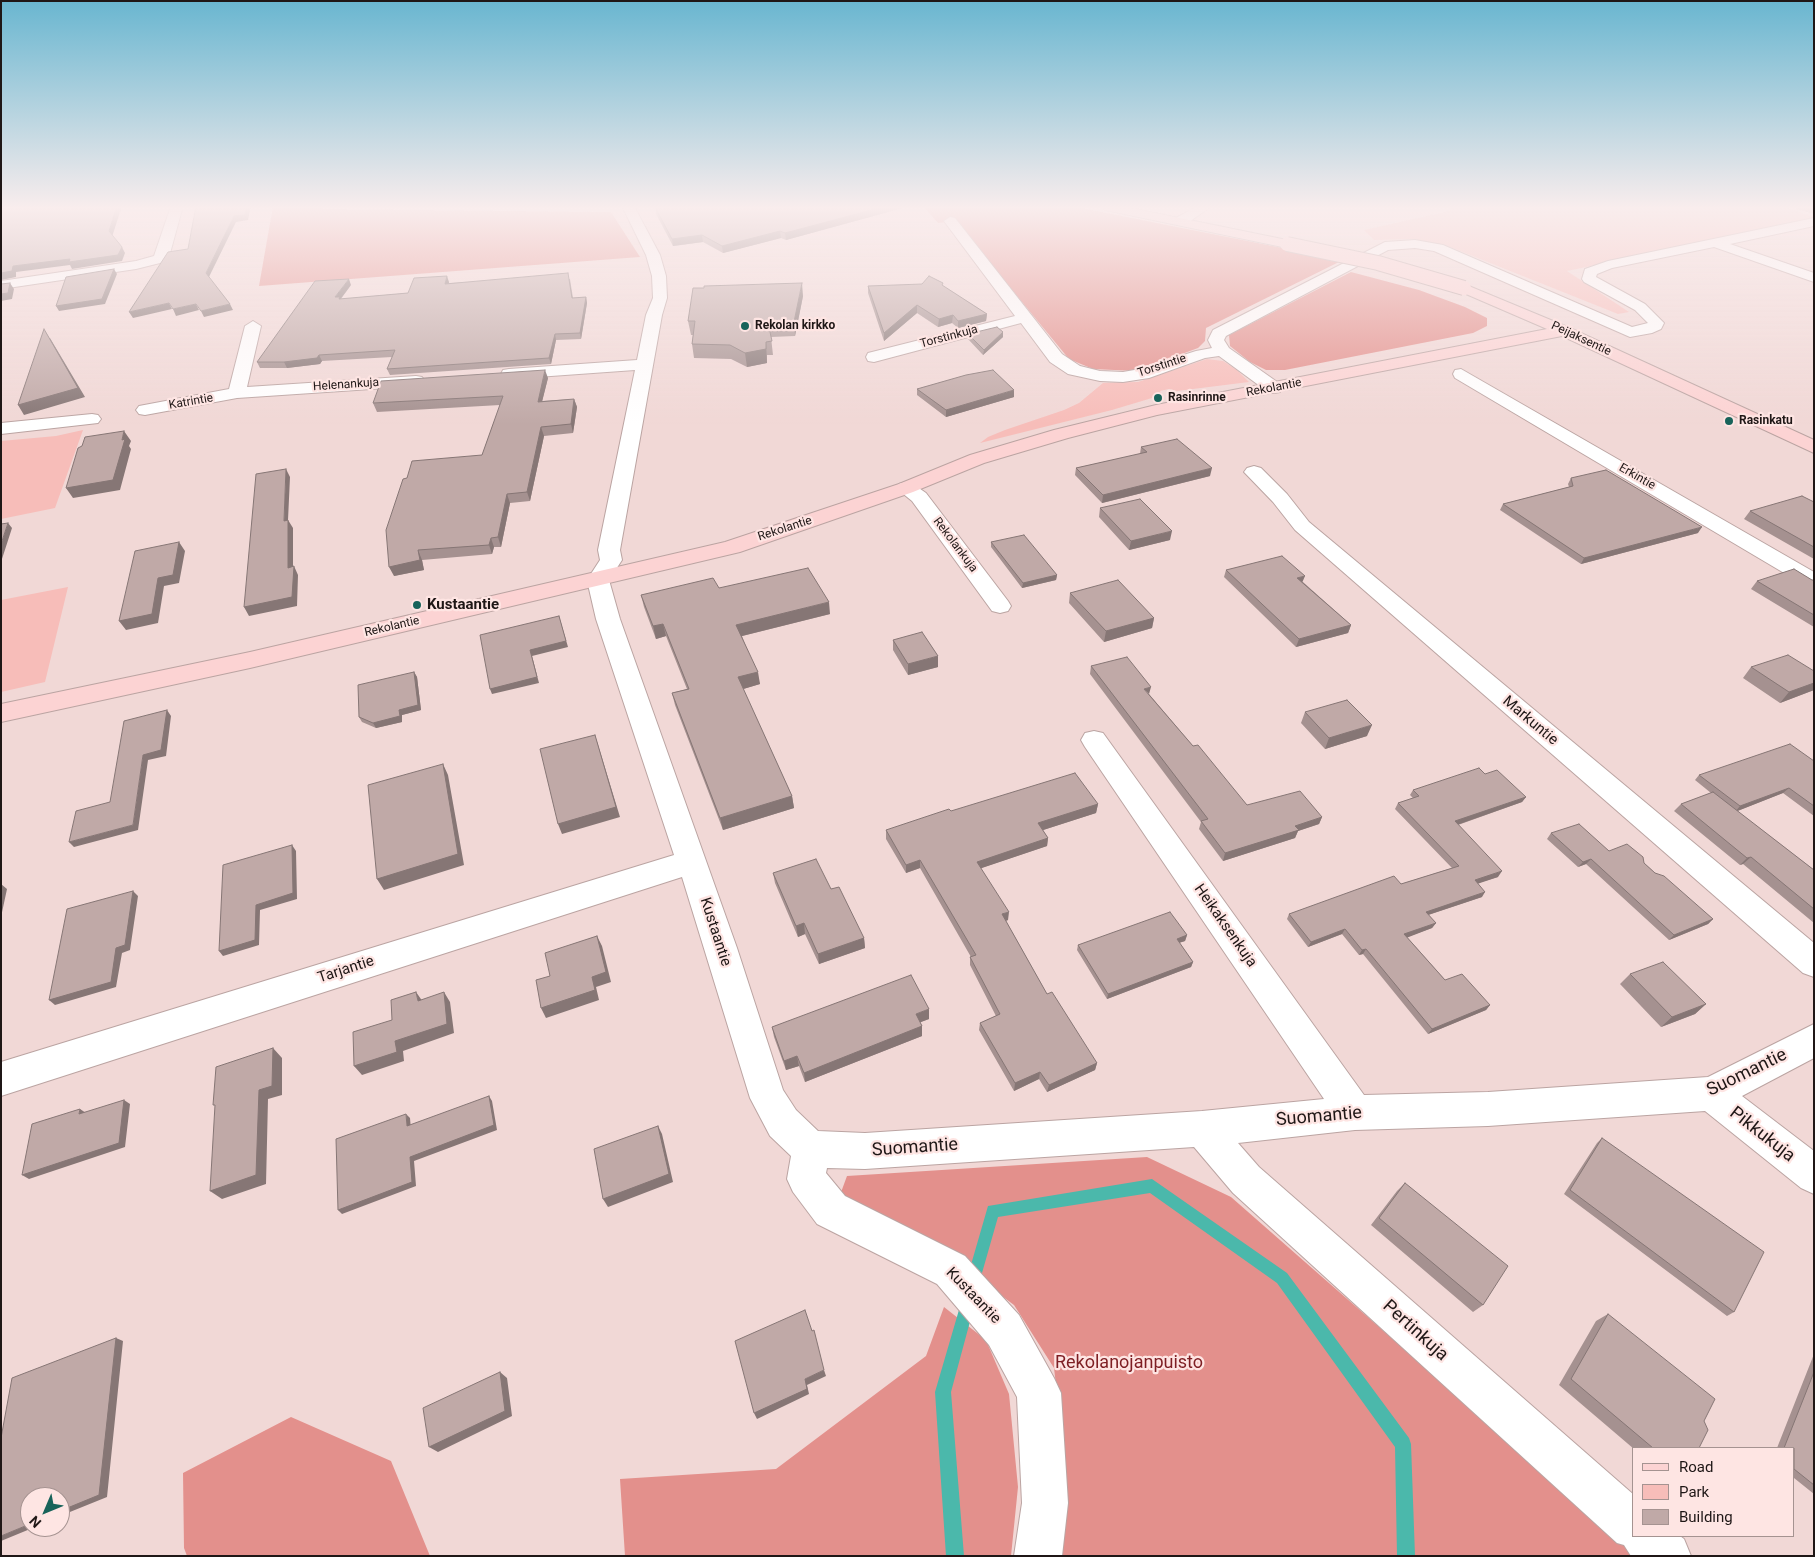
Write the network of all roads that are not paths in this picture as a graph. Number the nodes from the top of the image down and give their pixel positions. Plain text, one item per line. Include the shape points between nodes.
1 (47, 279) edge
2 (659, 279) edge
3 (996, 279) edge
4 (1320, 279) edge
5 (1432, 279) edge
6 (1508, 279) edge
7 (1589, 279) edge
8 (1, 286) edge
9 (1024, 318) junction
10 (253, 326) dead end
11 (1564, 331) junction
12 (1222, 351) junction
13 (874, 357) dead end
14 (645, 364) junction
15 (1461, 374) dead end
16 (496, 375) edge
17 (434, 380) edge
18 (1274, 388) junction
19 (237, 393) junction
20 (146, 410) dead end
21 (92, 419) dead end
22 (1, 429) edge
23 (1814, 447) edge
24 (1254, 472) dead end
25 (906, 488) junction
26 (598, 580) junction
27 (1814, 581) edge
28 (1000, 606) dead end
29 (1, 713) edge
30 (1094, 740) dead end
31 (691, 862) junction
32 (1814, 963) edge
33 (1814, 1040) edge
34 (1, 1079) edge
35 (1711, 1094) junction
36 (1355, 1113) junction
37 (1202, 1129) junction
38 (811, 1148) junction
39 (1814, 1175) edge
40 (1632, 1524) edge
41 (1645, 1537) edge
42 (1038, 1556) edge
43 (1667, 1556) edge

1 - 8 street
2 - 14 street via 660,298
3 - 9 street, Torstintie
4 - 12 street via 1219,332 1216,340
5 - 11 main road, Peijaksentie, bridge via 1464,288
6 - 7 street via 1630,332 1646,330 1656,323 1640,307
9 - 12 street, Torstintie via 1056,358 1074,370 1100,376 1143,374 1190,357
9 - 13 street, Torstinkuja
10 - 19 street
11 - 18 main road, Rekolantie
11 - 23 main road, Peijaksentie
12 - 18 street
14 - 16 street
14 - 26 street via 608,550 611,560
15 - 27 street, Erkintie
17 - 19 street, Helenankuja
18 - 25 main road, Rekolantie via 1156,410 1061,434 977,459
19 - 20 street, Katrintie
21 - 22 street
24 - 32 street, Markuntie via 1302,526
25 - 26 main road, Rekolantie via 732,546
25 - 28 street, Rekolankuja via 919,497
26 - 29 main road, Rekolantie
26 - 31 street, Kustaantie via 608,619
30 - 36 street, Heikaksenkuja
31 - 34 street, Tarjantie
31 - 38 street, Kustaantie via 768,1098 784,1123
33 - 35 street, Suomantie
35 - 36 street, Suomantie via 1488,1109
35 - 39 street, Pikkukuja
36 - 37 street, Suomantie
37 - 38 street, Suomantie via 865,1151
37 - 40 street, Pertinkuja via 1246,1180
38 - 42 street, Kustaantie via 806,1180 832,1210 951,1270 1004,1330 1039,1393 1045,1503
41 - 43 street

